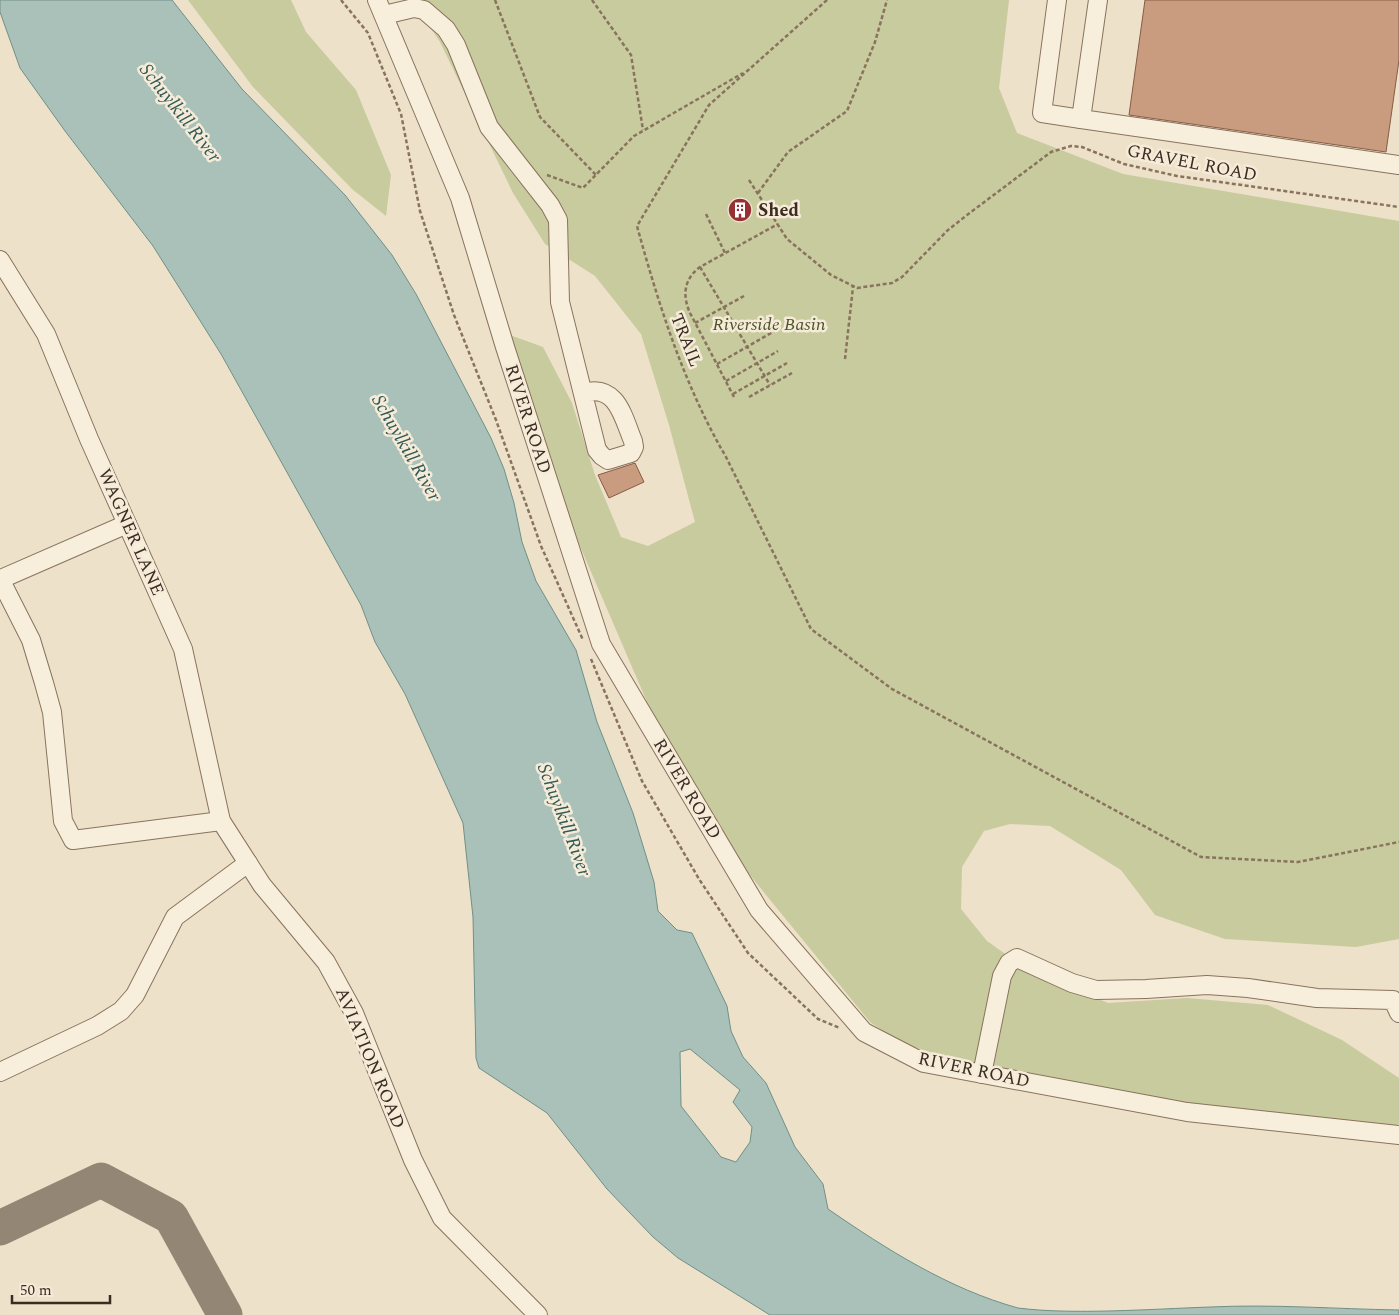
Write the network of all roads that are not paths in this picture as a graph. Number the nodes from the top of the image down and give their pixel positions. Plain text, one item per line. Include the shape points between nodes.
1 (1057, 0) edge
2 (1098, 0) edge
3 (380, 7) edge
4 (1081, 119) junction
5 (1399, 165) edge
6 (0, 260) edge
7 (583, 393) dead end
8 (128, 524) junction
9 (0, 579) edge
10 (221, 821) junction
11 (248, 863) junction
12 (1399, 1013) edge
13 (0, 1072) edge
14 (982, 1074) junction
15 (1399, 1135) edge
16 (538, 1315) edge

1 - 4 street via 1042,113
2 - 4 street
3 - 7 street via 419,9 446,29 456,45 489,127 550,205 558,220 560,302
3 - 14 street, RIVER ROAD via 460,198 601,644 759,910 864,1032 924,1063
4 - 5 street
6 - 8 street, WAGNER LANE via 46,334
8 - 9 street
8 - 10 street, WAGNER LANE via 184,649
9 - 10 street via 32,640 52,712 63,821 72,840
10 - 11 street, AVIATION ROAD
11 - 13 street via 175,916 135,995 120,1011 97,1026
11 - 16 street, AVIATION ROAD via 262,885 326,962 354,1013 413,1160 442,1218
12 - 14 street via 1393,1000 1317,998 1248,988 1207,985 1096,990 1072,983 1017,958 1002,976
14 - 15 street, RIVER ROAD via 1187,1112

